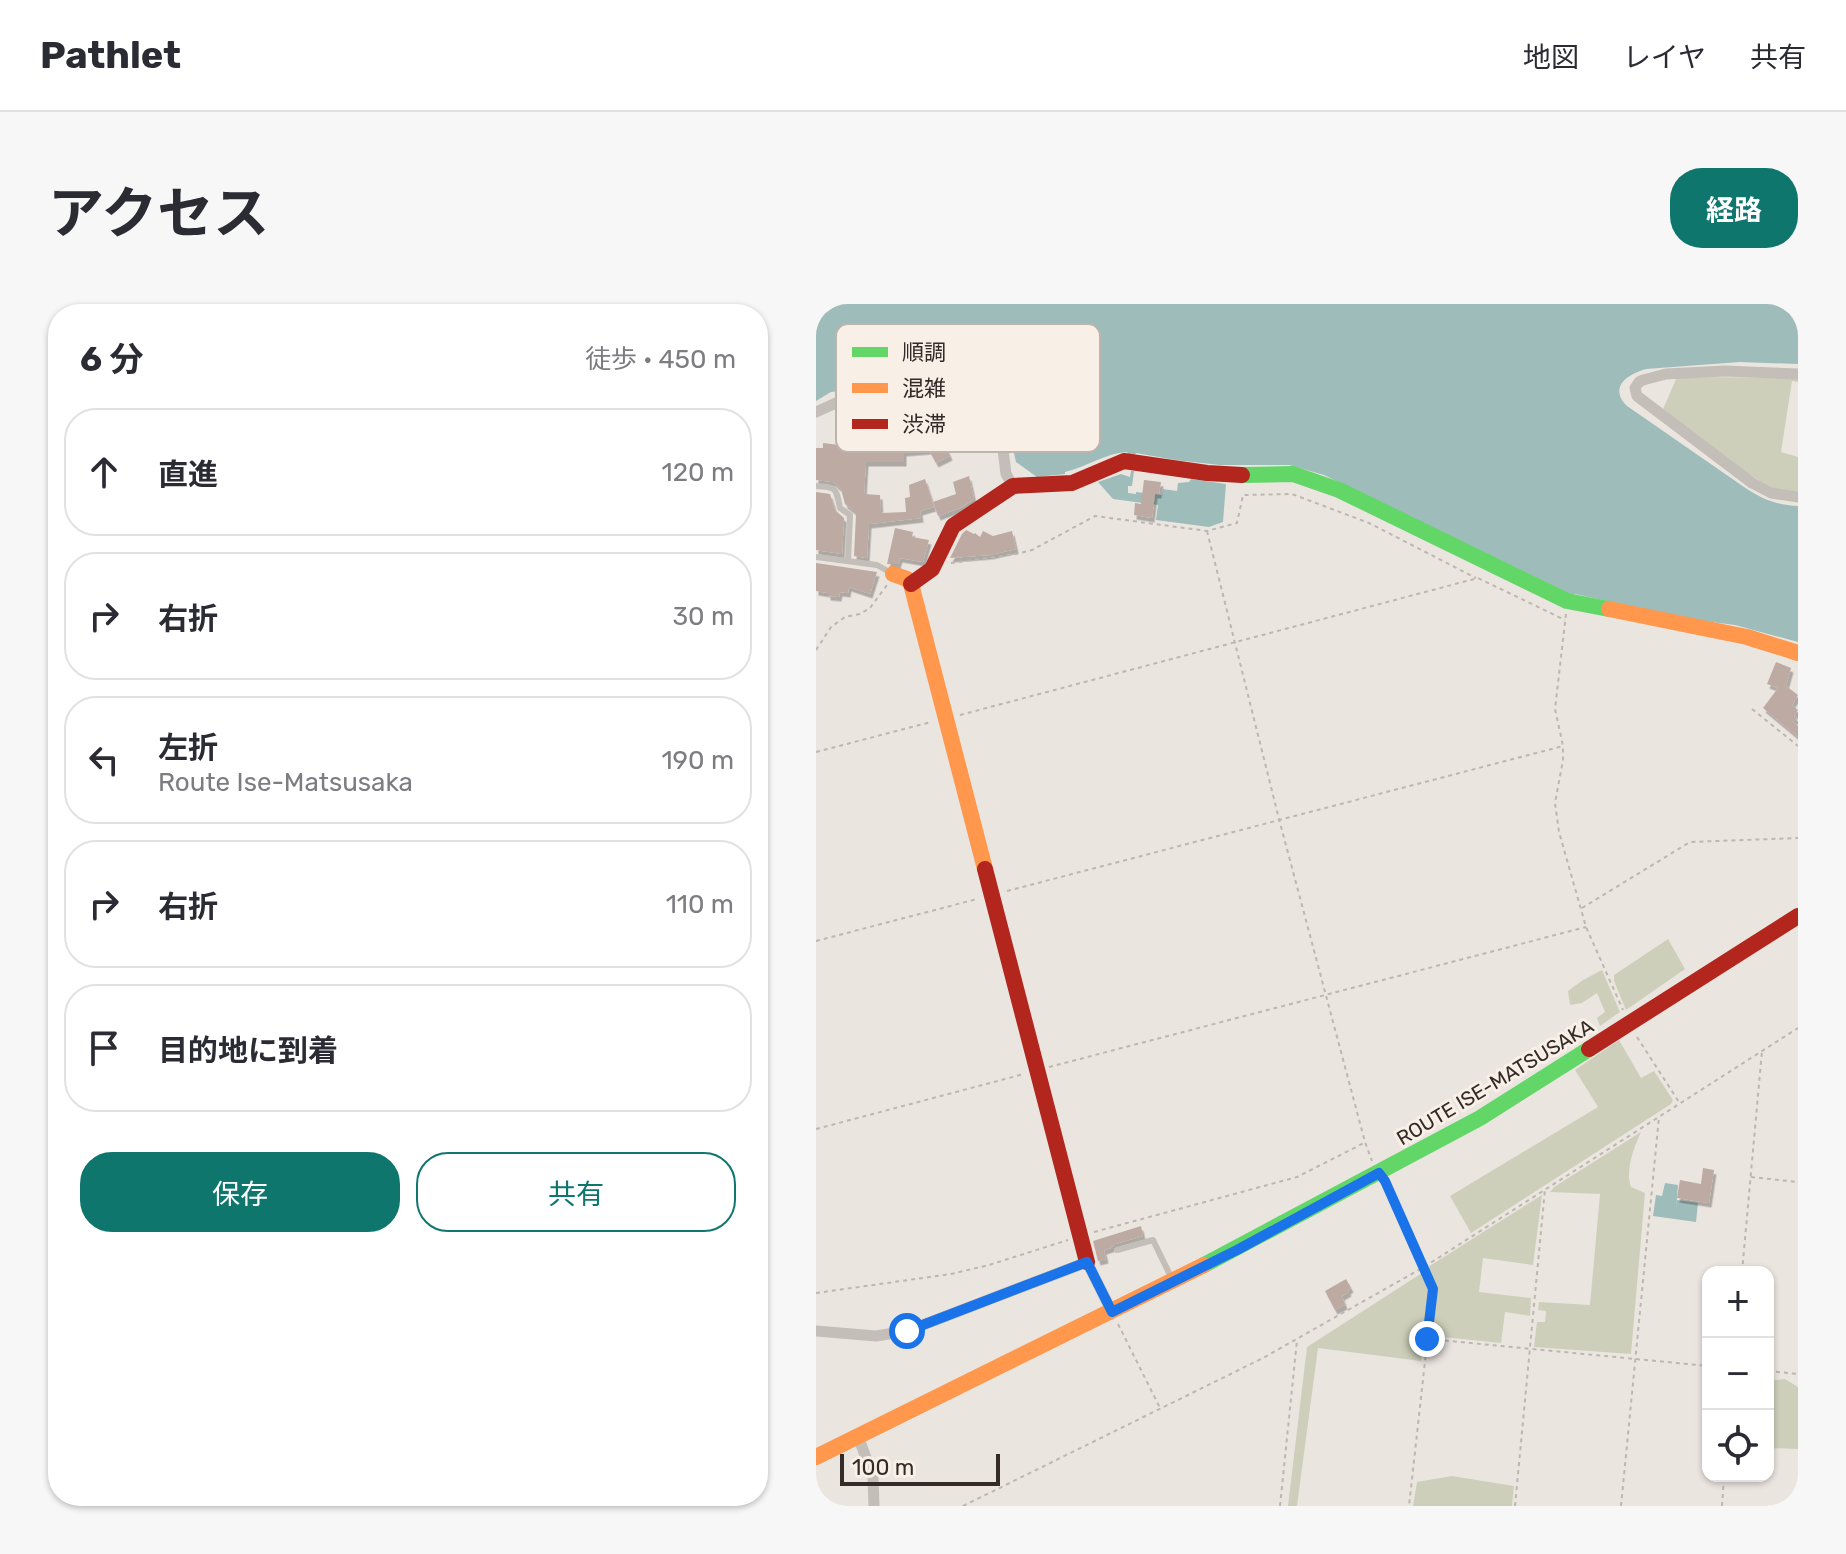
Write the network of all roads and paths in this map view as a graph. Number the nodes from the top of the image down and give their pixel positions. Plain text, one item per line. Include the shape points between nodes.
1 (1798, 374) edge
2 (836, 403) edge
3 (816, 412) edge
4 (1003, 452) edge
5 (816, 486) edge
6 (1013, 486) junction
7 (1798, 497) edge
8 (1207, 531) junction
9 (816, 557) edge
10 (848, 560) junction
11 (934, 565) junction
12 (893, 574) junction
13 (1478, 578) junction
14 (911, 584) junction
15 (1234, 643) junction
16 (816, 650) edge
17 (1798, 653) edge
18 (1752, 709) dead end
19 (947, 718) junction
20 (1563, 746) junction
21 (1798, 746) edge
22 (816, 752) edge
23 (1279, 819) junction
24 (1798, 838) edge
25 (993, 895) junction
26 (1581, 908) junction
27 (1798, 916) edge
28 (816, 941) edge
29 (1326, 994) junction
30 (1798, 1028) edge
31 (1762, 1051) junction
32 (1038, 1070) junction
33 (1659, 1117) junction
34 (816, 1129) edge
35 (1365, 1142) junction
36 (1379, 1173) junction
37 (1750, 1177) junction
38 (1798, 1182) edge
39 (1545, 1189) junction
40 (1080, 1236) junction
41 (1117, 1250) dead end
42 (1087, 1262) junction
43 (1743, 1266) edge
44 (1424, 1267) junction
45 (1173, 1282) junction
46 (816, 1293) edge
47 (1112, 1312) junction
48 (816, 1331) edge
49 (1298, 1339) junction
50 (1427, 1339) junction
51 (1530, 1349) junction
52 (1635, 1360) junction
53 (1702, 1366) edge
54 (1774, 1372) edge
55 (1798, 1374) edge
56 (1160, 1409) junction
57 (858, 1436) junction
58 (816, 1457) edge
59 (1724, 1482) edge
60 (874, 1506) edge
61 (963, 1506) edge
62 (1280, 1506) edge
63 (1409, 1506) edge
64 (1515, 1506) edge
65 (1621, 1506) edge
66 (1722, 1506) edge

1 - 7 street via 1666,374 1635,388 1637,396 1752,483 1771,493
2 - 3 street
4 - 6 street
5 - 10 lane via 832,487 840,508 850,515
6 - 11 street via 953,526
6 - 17 street via 1072,483 1124,461 1207,473 1293,474 1339,490 1567,601 1747,637
8 - 11 path via 1095,516 1032,550
8 - 13 path via 1237,523 1243,495 1292,494 1369,523
8 - 15 path
9 - 10 lane
10 - 12 lane
11 - 14 street
12 - 14 street
12 - 16 path via 870,608 831,627
13 - 15 path
13 - 20 path via 1565,620 1555,709
14 - 19 street
15 - 19 path
15 - 23 path
18 - 21 path
19 - 22 path
19 - 25 street
20 - 23 path
20 - 26 path via 1555,803
23 - 25 path
23 - 29 path
24 - 26 path via 1690,842
25 - 28 path
25 - 32 street
26 - 29 path via 1586,927
27 - 36 street, ROUTE ISE-MATSUSAKA via 1480,1118
29 - 32 path
29 - 35 path
30 - 31 path
31 - 33 path
31 - 37 path
32 - 34 path
32 - 40 street
33 - 39 path
33 - 52 path
35 - 36 path
35 - 40 path via 1297,1177
36 - 44 path
36 - 45 street, ROUTE ISE-MATSUSAKA
37 - 38 path
37 - 43 path
39 - 44 path
39 - 51 path
40 - 42 street
40 - 46 path via 951,1274
41 - 45 lane via 1153,1240
42 - 47 street
42 - 48 street via 907,1331 876,1336
44 - 49 path
44 - 50 path via 1433,1289
45 - 47 street, ROUTE ISE-MATSUSAKA
47 - 56 path
47 - 57 street, ROUTE ISE-MATSUSAKA
49 - 56 path
49 - 62 path
50 - 51 path
50 - 63 path
51 - 52 path
51 - 64 path
52 - 53 path
52 - 65 path
54 - 55 path
56 - 61 path
57 - 58 street, ROUTE ISE-MATSUSAKA
57 - 60 street via 873,1477
59 - 66 path

